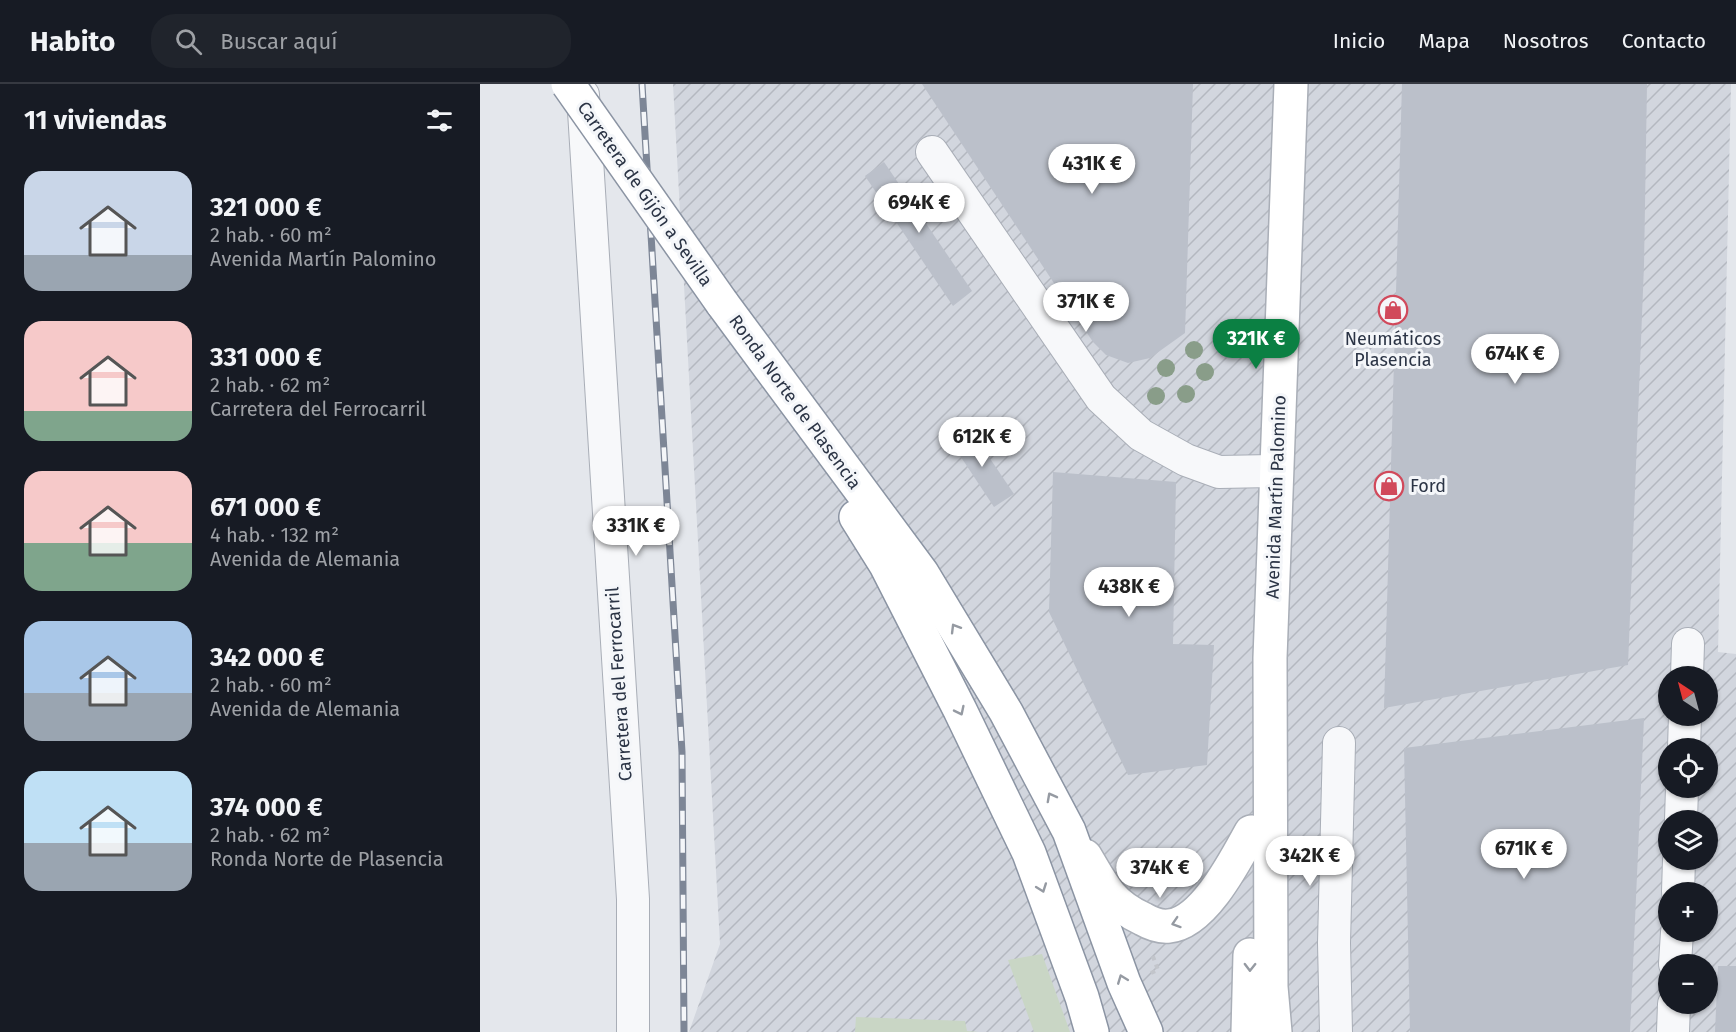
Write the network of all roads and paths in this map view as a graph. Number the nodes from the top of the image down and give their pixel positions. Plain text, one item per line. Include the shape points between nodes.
1 (567, 84) edge
2 (582, 84) edge
3 (1291, 84) edge
4 (932, 152) dead end
5 (722, 303) junction
6 (1277, 471) junction
7 (1688, 645) dead end
8 (1270, 658) junction
9 (1687, 666) edge
10 (1339, 743) dead end
11 (1069, 831) junction
12 (1251, 832) junction
13 (1674, 1014) edge
14 (633, 1032) edge
15 (1092, 1032) edge
16 (1146, 1032) edge
17 (1248, 1032) edge
18 (1275, 1032) edge
19 (1336, 1032) edge
20 (1673, 1032) edge

1 - 5 main road, Carretera de Gijón a Sevilla, bridge
2 - 14 street, Carretera del Ferrocarril via 633,899
3 - 6 main road, Avenida Martín Palomino
4 - 6 street via 1101,398 1141,435 1185,460 1219,472
11 -> 5 main road, Ronda Norte de Plasencia via 1006,712 921,573
5 -> 15 main road, Ronda Norte de Plasencia via 886,565 960,710 1029,853
6 - 8 main road, Avenida Martín Palomino
7 - 9 street
8 - 12 main road, Avenida Martín Palomino
8 - 18 main road, Avenida Martín Palomino via 1271,987
10 - 19 street
12 -> 11 main road via 1212,895 1192,917 1170,926 1151,924 1128,912 1110,895
16 -> 11 main road, Ronda Norte de Plasencia via 1124,983
12 -> 17 main road, Avenida Martín Palomino
13 - 20 street

